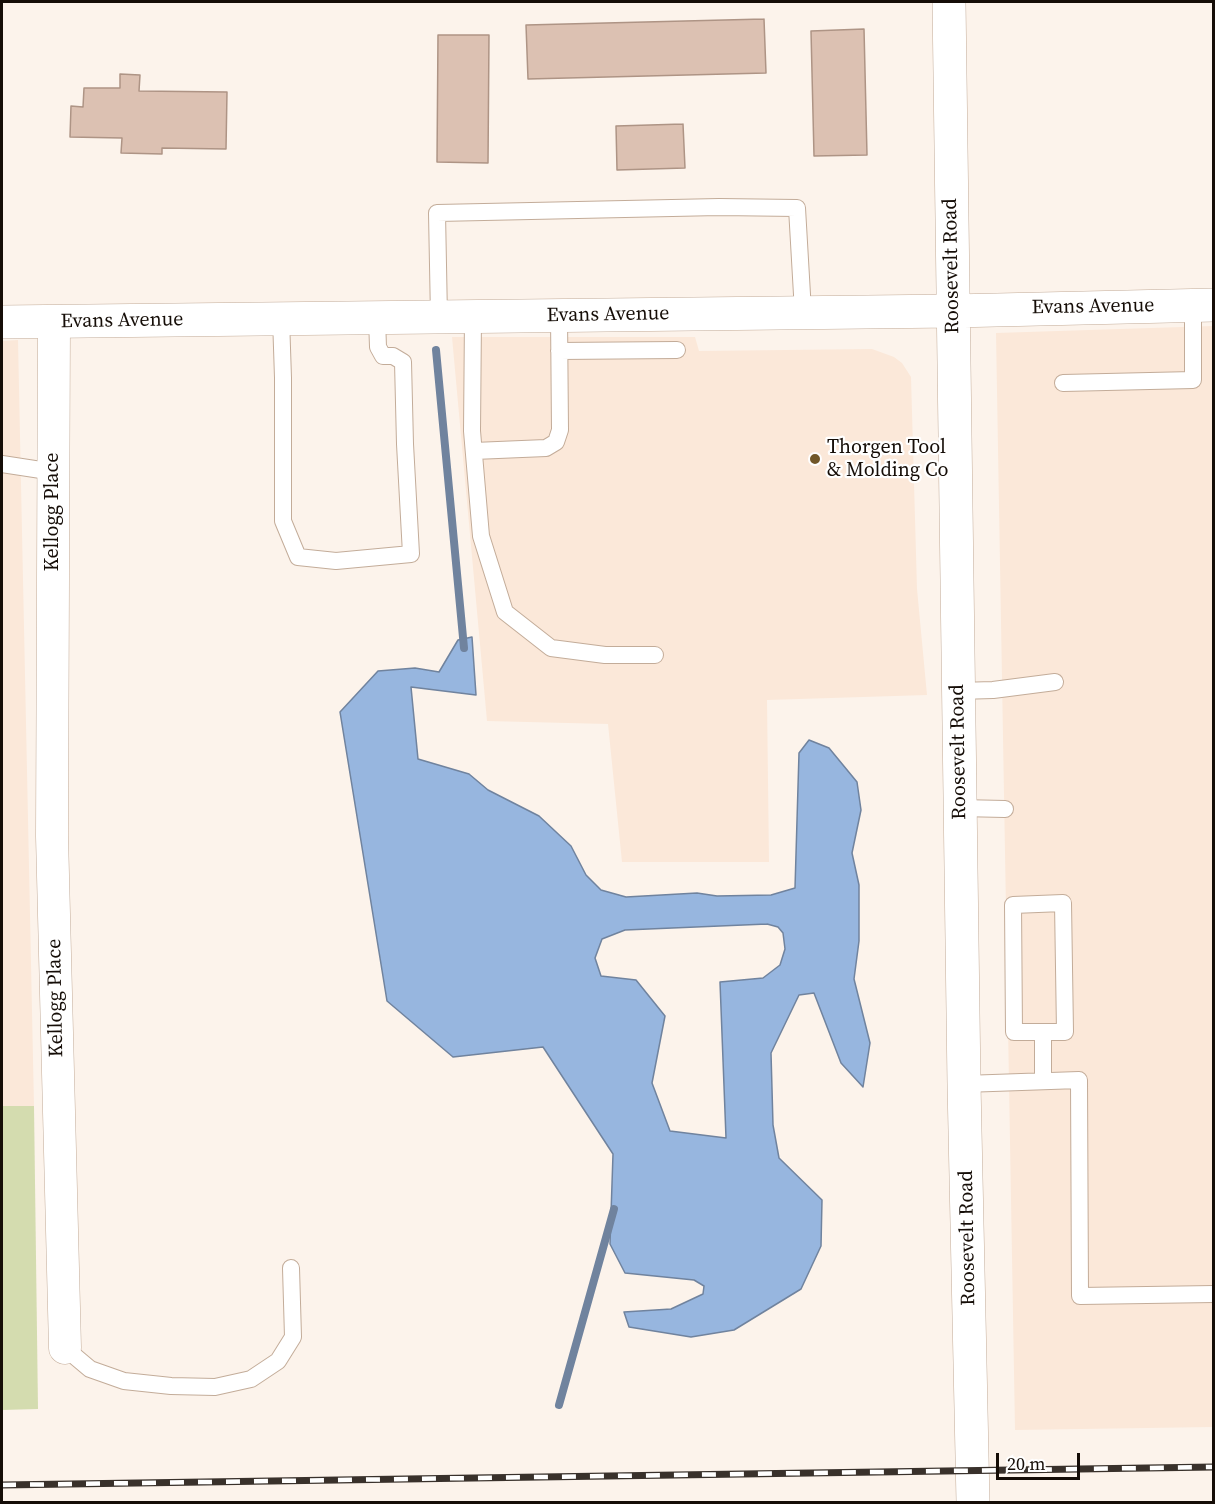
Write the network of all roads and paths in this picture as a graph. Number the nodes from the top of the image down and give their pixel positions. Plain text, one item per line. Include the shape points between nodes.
1 (949, 2) edge
2 (1203, 305) edge
3 (953, 310) junction
4 (803, 312) junction
5 (559, 315) junction
6 (473, 316) junction
7 (439, 317) junction
8 (281, 318) junction
9 (377, 318) junction
10 (54, 321) junction
11 (2, 322) edge
12 (677, 350) dead end
13 (559, 351) junction
14 (1063, 383) dead end
15 (474, 451) junction
16 (2, 464) edge
17 (54, 472) junction
18 (655, 654) dead end
19 (1055, 682) dead end
20 (958, 691) junction
21 (960, 808) junction
22 (1005, 809) dead end
23 (1043, 1032) junction
24 (1043, 1081) junction
25 (964, 1084) junction
26 (291, 1268) dead end
27 (1214, 1294) edge
28 (65, 1348) joint
29 (973, 1503) edge

1 - 3 street, Roosevelt Road
2 - 3 street, Evans Avenue
2 - 14 lane via 1193,380
3 - 4 street, Evans Avenue
3 - 20 street, Roosevelt Road
4 - 5 street, Evans Avenue
4 - 7 lane via 797,208 718,207 437,213
5 - 6 street, Evans Avenue
5 - 13 lane
6 - 7 street, Evans Avenue
6 - 15 lane
7 - 9 street, Evans Avenue
8 - 9 street, Evans Avenue
8 - 9 lane via 283,521 298,557 336,561 411,554 403,362 383,356 378,347
8 - 10 street, Evans Avenue
10 - 11 street, Evans Avenue
10 - 17 street, Kellogg Place
12 - 13 lane
13 - 15 lane via 560,430 556,442 546,448
15 - 18 lane via 481,536 505,612 550,648 605,655
16 - 17 lane
17 - 28 street, Kellogg Place via 52,836
19 - 20 lane
20 - 21 street, Roosevelt Road
21 - 22 lane
21 - 25 street, Roosevelt Road
23 - 23 lane via 1065,1032 1063,903 1013,905 1014,1032
23 - 24 lane
24 - 25 lane
24 - 27 lane via 1078,1080 1080,1296
25 - 29 street, Roosevelt Road
26 - 28 lane, Kellogg Place via 293,1337 278,1361 251,1379 215,1387 124,1381 90,1369

